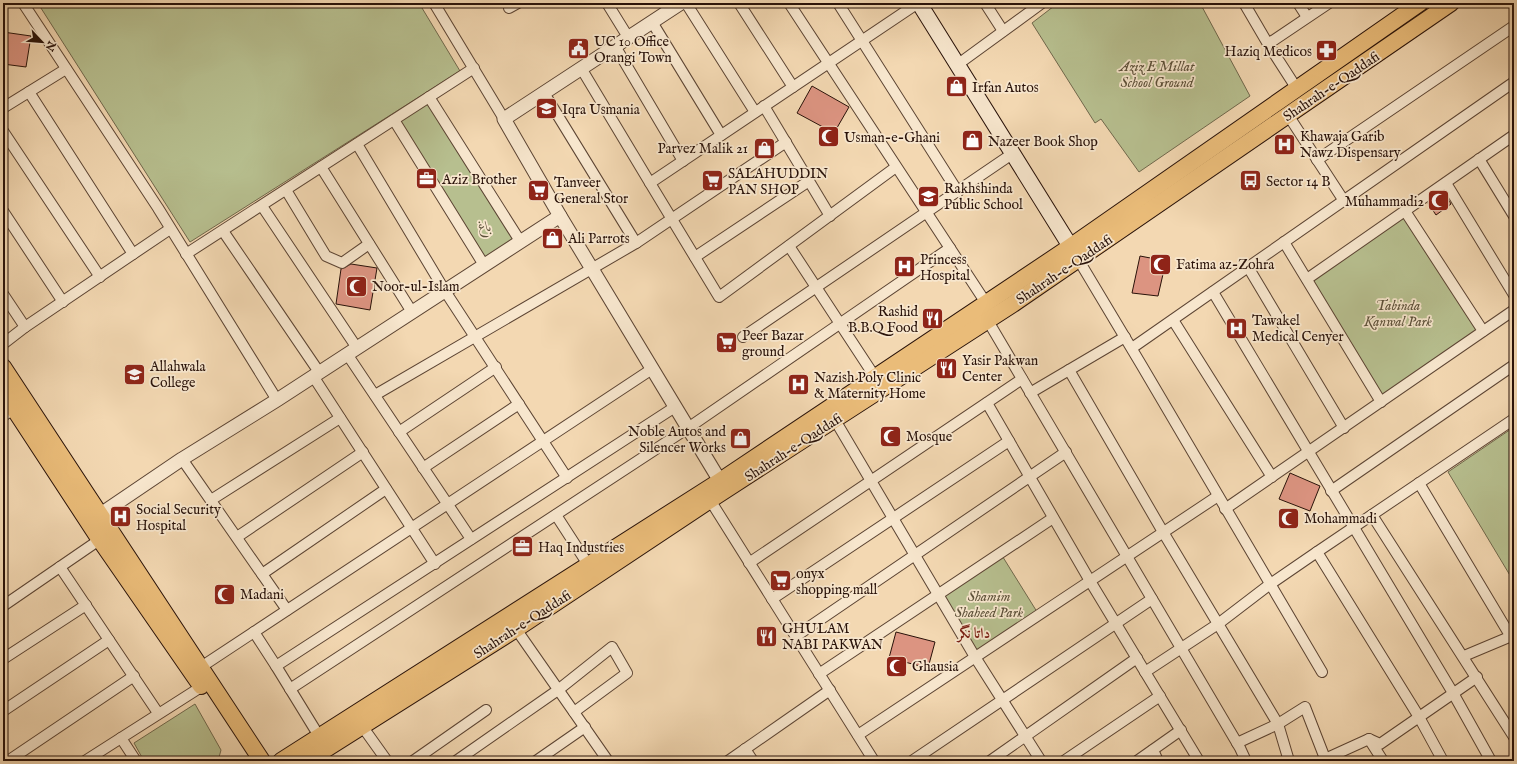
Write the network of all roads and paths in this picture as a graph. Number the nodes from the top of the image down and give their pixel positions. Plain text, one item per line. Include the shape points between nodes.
1 (23, 3) edge
2 (434, 3) edge
3 (607, 3) edge
4 (681, 3) edge
5 (686, 3) edge
6 (739, 3) edge
7 (789, 3) edge
8 (838, 3) edge
9 (918, 3) edge
10 (985, 3) edge
11 (1041, 3) edge
12 (1244, 3) edge
13 (1298, 3) edge
14 (1329, 3) edge
15 (1420, 3) edge
16 (1452, 3) edge
17 (1307, 17) junction
18 (652, 22) junction
19 (1514, 26) edge
20 (1003, 31) junction
21 (628, 37) junction
22 (862, 41) junction
23 (1268, 44) junction
24 (615, 46) junction
25 (828, 64) junction
26 (957, 65) junction
27 (474, 68) junction
28 (581, 68) junction
29 (66, 69) junction
30 (1514, 82) edge
31 (793, 87) junction
32 (1297, 89) junction
33 (29, 92) junction
34 (544, 93) junction
35 (429, 97) junction
36 (764, 106) junction
37 (3, 108) edge
38 (755, 112) junction
39 (1288, 115) junction
40 (504, 119) junction
41 (394, 120) junction
42 (3, 131) edge
43 (721, 135) junction
44 (1513, 137) edge
45 (786, 142) junction
46 (357, 144) junction
47 (1012, 154) junction
48 (1479, 159) junction
49 (1317, 160) junction
50 (683, 161) junction
51 (320, 167) junction
52 (896, 167) junction
53 (809, 181) junction
54 (650, 183) junction
55 (1446, 183) junction
56 (286, 190) junction
57 (958, 192) junction
58 (1344, 200) junction
59 (262, 206) junction
60 (3, 211) edge
61 (1405, 211) junction
62 (927, 213) junction
63 (560, 216) junction
64 (830, 216) junction
65 (1514, 216) edge
66 (673, 220) junction
67 (170, 229) junction
68 (223, 231) junction
69 (520, 242) junction
70 (1284, 242) junction
71 (636, 243) junction
72 (369, 244) junction
73 (789, 246) junction
74 (950, 248) junction
75 (1074, 253) junction
76 (133, 254) junction
77 (186, 254) junction
78 (695, 257) junction
79 (484, 265) junction
80 (1248, 267) junction
81 (592, 269) junction
82 (100, 277) junction
83 (1307, 279) junction
84 (816, 288) junction
85 (445, 290) junction
86 (1213, 292) junction
87 (3, 294) edge
88 (1514, 295) edge
89 (63, 302) junction
90 (986, 303) junction
91 (1514, 310) edge
92 (412, 312) junction
93 (1173, 320) junction
94 (988, 321) junction
95 (840, 324) junction
96 (24, 327) junction
97 (1484, 331) junction
98 (475, 337) junction
99 (743, 337) dead end
100 (1125, 337) junction
101 (3, 344) edge
102 (1132, 348) junction
103 (352, 351) junction
104 (1514, 365) edge
105 (3, 367) edge
106 (496, 368) junction
107 (652, 369) junction
108 (1070, 370) junction
109 (316, 374) junction
110 (875, 377) junction
111 (1022, 380) junction
112 (3, 392) edge
113 (1030, 393) junction
114 (375, 396) junction
115 (277, 400) junction
116 (1381, 402) junction
117 (987, 403) junction
118 (519, 404) junction
119 (675, 407) junction
120 (14, 409) edge
121 (340, 418) junction
122 (1514, 419) edge
123 (835, 420) junction
124 (688, 428) junction
125 (1344, 428) junction
126 (399, 432) junction
127 (544, 441) junction
128 (1009, 441) junction
129 (362, 452) junction
130 (1066, 452) junction
131 (1308, 452) junction
132 (182, 459) junction
133 (423, 468) junction
134 (1030, 477) junction
135 (1272, 477) junction
136 (567, 478) junction
137 (870, 480) junction
138 (720, 481) junction
139 (1419, 483) junction
140 (386, 489) junction
141 (1331, 491) junction
142 (1218, 496) junction
143 (211, 500) junction
144 (710, 500) junction
145 (447, 504) junction
146 (1225, 509) junction
147 (556, 515) junction
148 (1372, 515) junction
149 (94, 518) junction
150 (893, 518) junction
151 (1053, 518) junction
152 (1353, 527) junction
153 (412, 528) junction
154 (1163, 532) junction
155 (106, 536) junction
156 (237, 537) junction
157 (471, 539) junction
158 (1317, 552) junction
159 (915, 555) junction
160 (1127, 556) junction
161 (749, 563) junction
162 (435, 564) junction
163 (589, 566) junction
164 (60, 567) junction
165 (262, 574) junction
166 (1090, 581) junction
167 (1269, 585) junction
168 (938, 595) junction
169 (1152, 598) junction
170 (772, 599) junction
171 (86, 605) junction
172 (3, 606) edge
173 (287, 610) junction
174 (1116, 623) junction
175 (1218, 624) junction
176 (516, 629) junction
177 (254, 632) junction
178 (796, 636) junction
179 (1512, 636) edge
180 (109, 640) junction
181 (1181, 647) junction
182 (1464, 656) junction
183 (975, 657) junction
184 (1137, 658) junction
185 (3, 659) edge
186 (276, 666) junction
187 (201, 667) junction
188 (1145, 672) junction
189 (1322, 672) dead end
190 (819, 674) junction
191 (134, 676) junction
192 (1477, 677) junction
193 (201, 687) junction
194 (290, 689) junction
195 (558, 690) junction
196 (830, 690) junction
197 (1453, 693) junction
198 (1160, 696) junction
199 (1002, 700) junction
200 (486, 710) dead end
201 (3, 711) edge
202 (574, 712) junction
203 (158, 713) junction
204 (1419, 717) junction
205 (1278, 724) junction
206 (362, 726) junction
207 (585, 727) junction
208 (1181, 730) junction
209 (858, 735) junction
210 (319, 736) junction
211 (1025, 736) junction
212 (1514, 737) edge
213 (121, 738) junction
214 (1369, 739) junction
215 (1237, 743) junction
216 (745, 749) junction
217 (1153, 750) junction
218 (1326, 760) edge
219 (8, 761) edge
220 (85, 761) edge
221 (136, 761) edge
222 (250, 761) edge
223 (262, 761) edge
224 (281, 761) edge
225 (307, 761) edge
226 (387, 761) edge
227 (413, 761) edge
228 (456, 761) edge
229 (536, 761) edge
230 (608, 761) edge
231 (728, 761) edge
232 (753, 761) edge
233 (874, 761) edge
234 (912, 761) edge
235 (990, 761) edge
236 (1041, 761) edge
237 (1064, 761) edge
238 (1137, 761) edge
239 (1158, 761) edge
240 (1198, 761) edge
241 (1246, 761) edge
242 (1289, 761) edge
243 (1383, 761) edge
244 (1443, 761) edge
245 (1492, 761) edge

1 - 29 street
2 - 27 street
3 - 21 street
4 - 18 street
5 - 38 street
6 - 31 street
7 - 25 street
8 - 22 street
9 - 22 street
9 - 26 main road
10 - 20 street
11 - 20 street
12 - 23 street
13 - 17 street
14 - 17 street
15 - 32 main road, Shahrah-e-Qaddafi
16 - 39 main road, Shahrah-e-Qaddafi
17 - 23 street
18 - 21 street
18 - 43 street
19 - 49 street
20 - 26 street
21 - 24 street
22 - 25 street
22 - 57 street
23 - 32 street
24 - 28 street
24 - 50 street
25 - 31 street
25 - 52 street
26 - 47 main road
27 - 35 street
27 - 40 street
28 - 34 street
28 - 54 street
29 - 33 street
29 - 67 street
30 - 58 street
31 - 36 street
32 - 75 main road, Shahrah-e-Qaddafi
33 - 37 street
33 - 76 street
34 - 40 street
34 - 71 street
35 - 41 street
35 - 69 street
36 - 38 street
36 - 45 street
38 - 43 street
39 - 49 street
39 - 75 main road, Shahrah-e-Qaddafi
40 - 63 street
41 - 46 street
41 - 79 street
42 - 82 street
43 - 50 street
44 - 48 street
45 - 53 street
45 - 66 street
46 - 51 street
46 - 85 street
47 - 57 street
47 - 75 main road
48 - 55 street
48 - 65 street
49 - 58 street
50 - 54 street
51 - 56 street
51 - 72 street
52 - 62 street
52 - 64 street
53 - 64 street
53 - 78 street
54 - 66 street
55 - 61 street
55 - 88 street
56 - 59 street
56 - 72 street via 326,256 342,263
57 - 62 street
58 - 70 street
59 - 68 street
59 - 103 street
60 - 89 street
61 - 83 street
61 - 97 street
62 - 74 street
62 - 84 street
63 - 69 street
63 - 81 street
64 - 73 street
66 - 71 street
66 - 78 street
67 - 76 street
67 - 77 street
68 - 77 street
68 - 109 street
69 - 79 street
70 - 80 street
70 - 83 street
71 - 81 street
72 - 92 street
73 - 78 street via 719,297
73 - 84 street
74 - 90 street
74 - 95 street
75 - 90 main road, Shahrah-e-Qaddafi
75 - 94 main road, Shahrah-e-Qaddafi
75 - 100 street
76 - 82 street
77 - 115 street
79 - 85 street
80 - 86 street
80 - 125 street
81 - 98 street
81 - 107 street
82 - 89 street
83 - 116 street
84 - 95 street
84 - 99 street
85 - 92 street
85 - 98 street
86 - 93 street
86 - 131 street
87 - 96 street
89 - 96 street
90 - 110 main road, Shahrah-e-Qaddafi
91 - 97 street
92 - 103 street
93 - 102 street
93 - 135 street
94 - 111 street
94 - 123 main road, Shahrah-e-Qaddafi
95 - 110 street
95 - 124 street
96 - 101 street
97 - 116 street
98 - 106 street
98 - 114 street
100 - 102 street
100 - 108 street
102 - 142 street
103 - 109 street
103 - 114 street
104 - 141 street
105 - 120 main road
106 - 118 street
106 - 126 street
107 - 119 street
107 - 127 street
108 - 113 street
108 - 154 street
109 - 115 street
109 - 121 street
110 - 138 main road, Shahrah-e-Qaddafi
111 - 113 street
111 - 117 street
112 - 120 main road
113 - 130 street
114 - 126 street
115 - 132 street
116 - 125 street
117 - 128 street
117 - 137 street
118 - 127 street
118 - 133 street
119 - 124 street
119 - 136 street
120 - 149 main road
121 - 129 street
121 - 143 street
122 - 139 street
123 - 137 street
123 - 144 main road, Shahrah-e-Qaddafi
124 - 138 street
124 - 147 street
125 - 131 street
126 - 133 street
127 - 136 street
127 - 145 street
128 - 134 street
128 - 150 street
129 - 140 street
129 - 156 street
130 - 134 street
130 - 160 street
131 - 135 street
131 - 141 street
132 - 143 street
132 - 149 street
133 - 145 street
134 - 151 street
134 - 159 street
135 - 146 street
136 - 157 street
137 - 150 street
137 - 161 street
138 - 163 main road, Shahrah-e-Qaddafi
139 - 148 street
139 - 179 street
140 - 153 street
140 - 165 street
141 - 152 street
142 - 146 street
142 - 154 street
143 - 156 street
144 - 161 street
144 - 176 main road, Shahrah-e-Qaddafi
145 - 153 street
145 - 157 street
146 - 167 street
147 - 163 street
147 - 194 street
148 - 152 street
148 - 182 street
149 - 155 main road
150 - 159 street
150 - 170 street
151 - 166 street
151 - 168 street
152 - 158 street
152 - 197 street
153 - 162 street
153 - 173 street
154 - 160 street
154 - 175 street
155 - 164 street
155 - 187 main road
155 - 193 main road
156 - 165 street
157 - 162 street
158 - 167 street
158 - 204 street
159 - 168 street
159 - 178 street
160 - 166 street
160 - 169 street
161 - 170 street
162 - 186 street
163 - 210 main road, Shahrah-e-Qaddafi
164 - 171 street
164 - 172 street
165 - 173 street
166 - 174 street
166 - 183 street
167 - 175 street
167 - 189 street
168 - 183 street
168 - 190 street
169 - 174 street
169 - 181 street
170 - 178 street
171 - 180 street
171 - 185 street
173 - 177 street
174 - 184 street
174 - 199 street
175 - 181 street
175 - 205 street
176 - 195 street
176 - 206 main road, Shahrah-e-Qaddafi
177 - 186 street
177 - 187 street
178 - 190 street
179 - 182 street
180 - 191 street
180 - 201 street
181 - 188 street
181 - 215 street
182 - 192 street
183 - 199 street
183 - 209 street
184 - 188 street
184 - 211 street
186 - 194 street
187 - 223 main road
188 - 198 street
190 - 196 street
191 - 203 street
191 - 219 street
192 - 197 street
192 - 212 street
193 - 203 street
193 - 222 main road
194 - 210 street
195 - 202 street
195 - 202 street via 612,646 627,673
195 - 228 street
196 - 209 street
196 - 216 street
197 - 204 street
197 - 245 street
198 - 208 street
198 - 237 street
199 - 211 street
199 - 234 street
200 - 227 street
202 - 207 street
203 - 213 street
204 - 214 street via 1380,744
204 - 244 street
205 - 215 street
205 - 218 street via 1306,707
205 - 242 street
206 - 225 main road, Shahrah-e-Qaddafi
206 - 226 street
207 - 229 street
207 - 230 street
208 - 217 street
208 - 240 street
209 - 233 street
210 - 224 main road, Shahrah-e-Qaddafi
211 - 235 street
211 - 236 street
213 - 220 street
213 - 221 street
214 - 218 street
214 - 243 street
215 - 241 street
216 - 231 street
216 - 232 street
217 - 238 street
217 - 239 street

